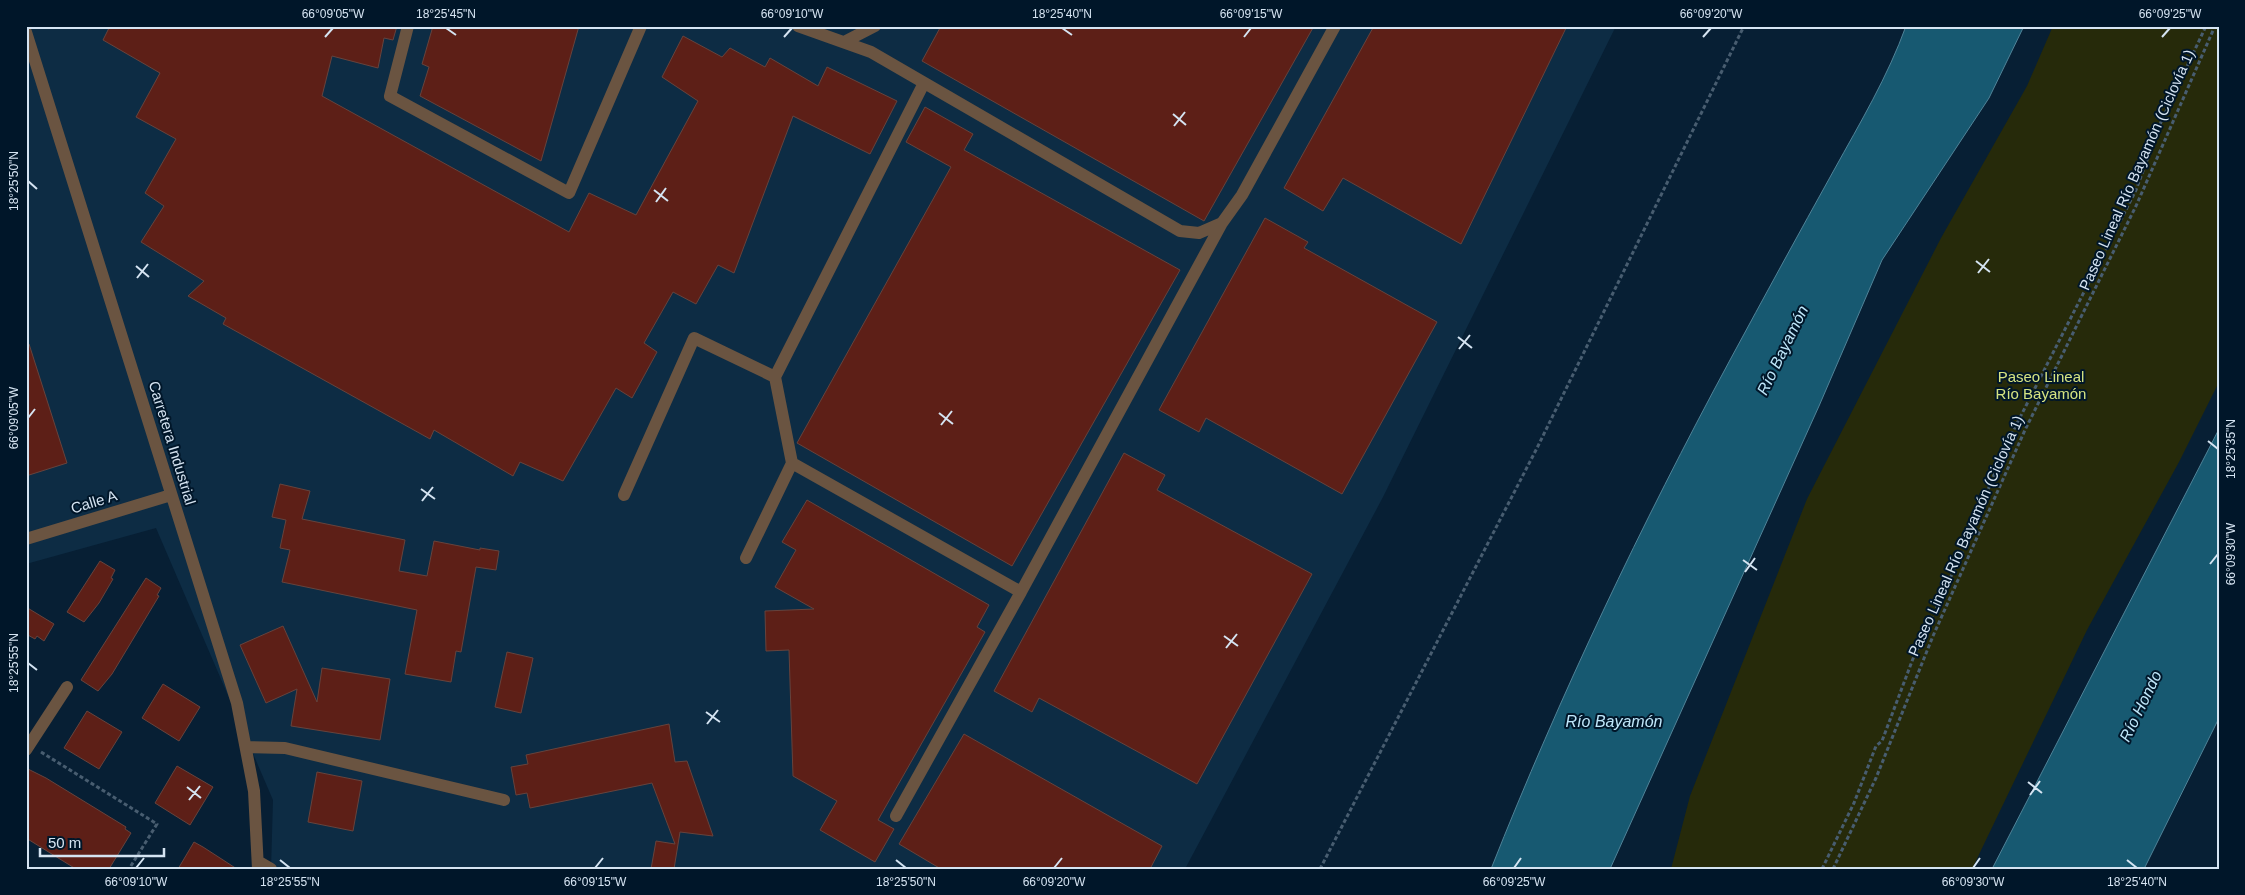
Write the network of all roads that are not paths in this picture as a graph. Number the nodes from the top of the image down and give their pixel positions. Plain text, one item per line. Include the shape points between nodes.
1 (408, 26) edge
2 (640, 26) edge
3 (798, 26) edge
4 (875, 26) edge
5 (1335, 26) edge
6 (26, 32) edge
7 (844, 42) junction
8 (924, 83) junction
9 (1222, 223) junction
10 (775, 378) junction
11 (792, 463) junction
12 (171, 495) junction
13 (624, 495) dead end
14 (26, 540) edge
15 (746, 558) dead end
16 (1021, 592) junction
17 (67, 686) dead end
18 (28, 747) edge
19 (246, 748) junction
20 (504, 800) dead end
21 (896, 816) dead end
22 (259, 866) edge
23 (271, 869) edge

1 - 2 street via 390,96 569,193
3 - 7 street
4 - 7 street
5 - 9 street via 1242,195
6 - 12 street, Carretera Industrial
7 - 8 street via 871,52
8 - 9 street via 1180,231 1199,233
8 - 10 street
9 - 16 street
10 - 11 street
10 - 13 street via 694,338
11 - 15 street
11 - 16 street
12 - 14 street, Calle A
12 - 19 street, Carretera Industrial via 237,703
16 - 21 street
17 - 18 street
19 - 20 street via 285,748
19 - 22 street, Carretera Industrial via 254,791
22 - 23 street

